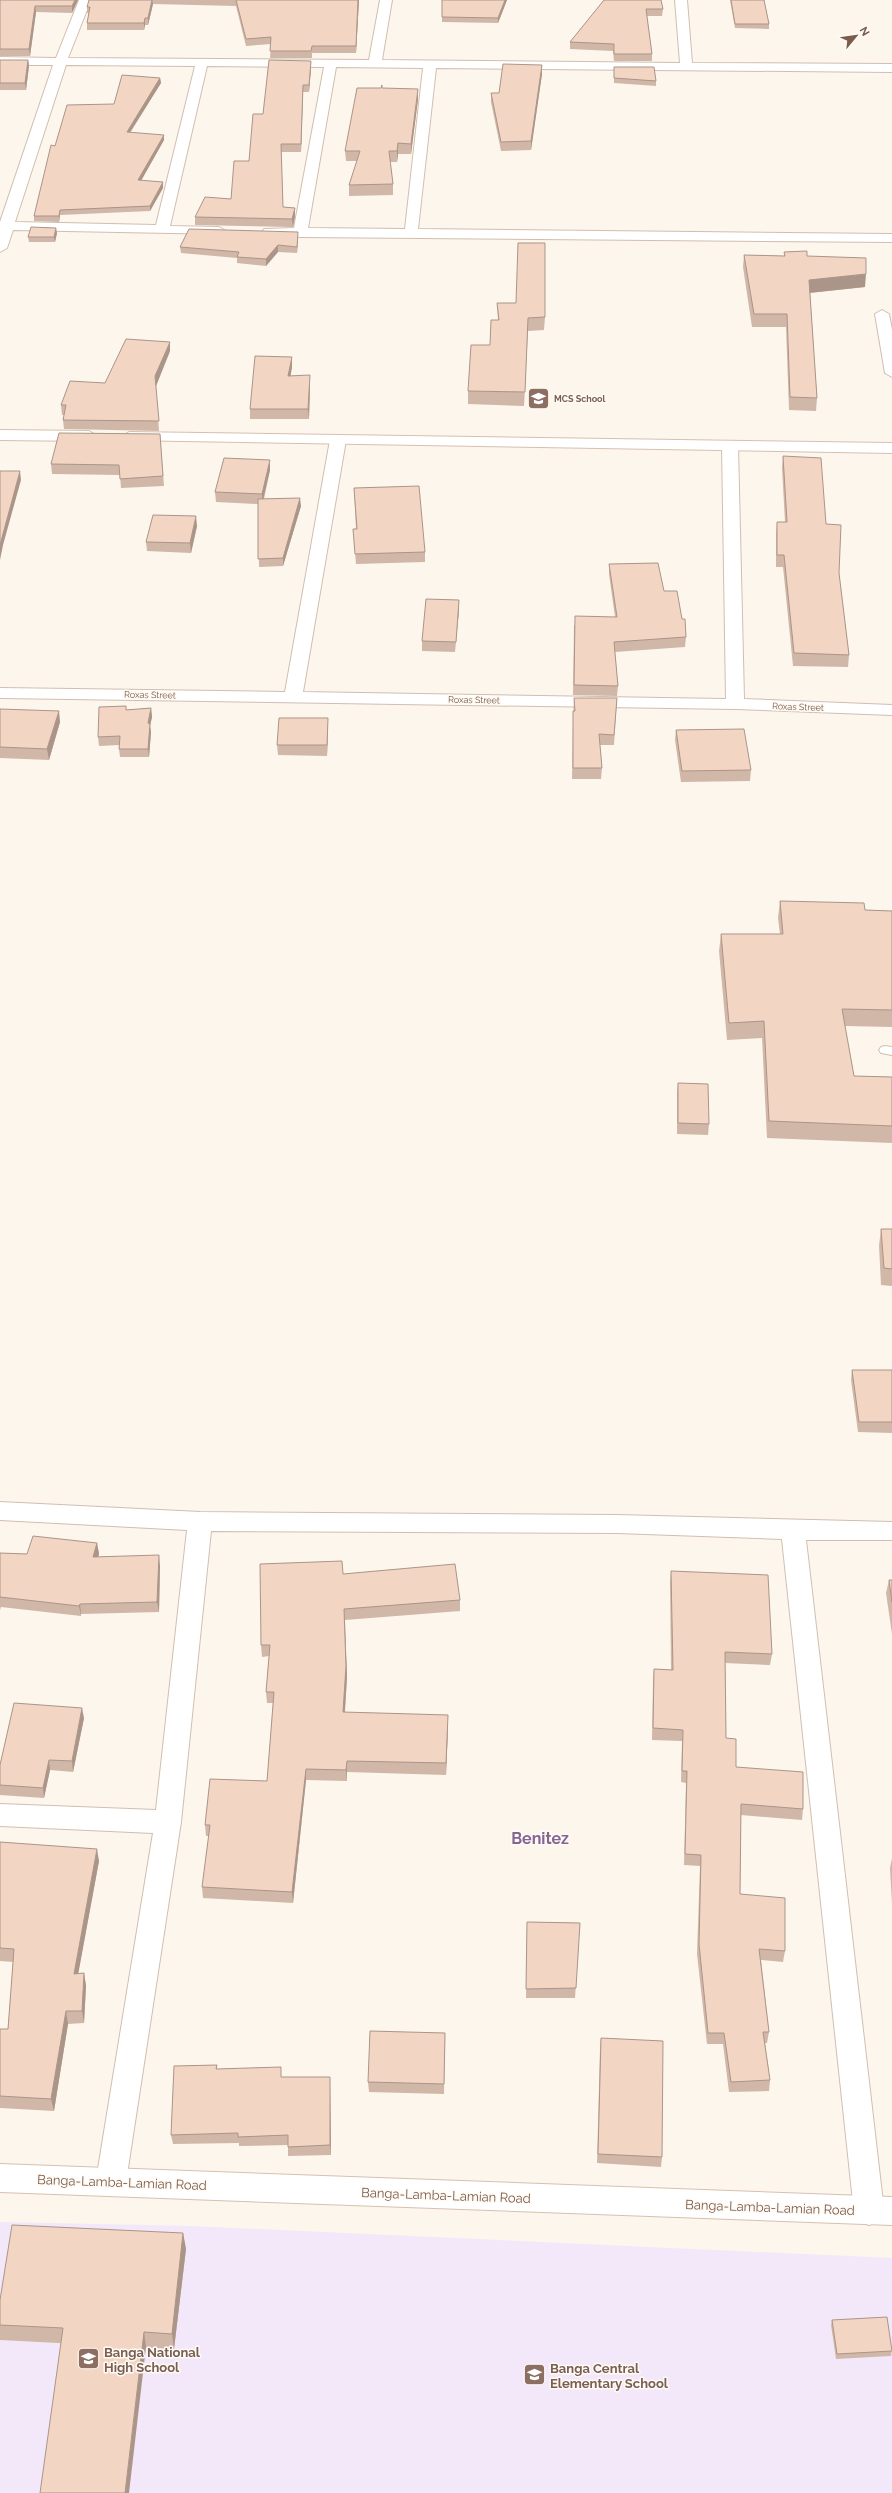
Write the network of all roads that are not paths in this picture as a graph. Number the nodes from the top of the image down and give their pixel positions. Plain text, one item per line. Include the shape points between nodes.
1 (85, 0) edge
2 (386, 0) edge
3 (682, 0) edge
4 (0, 61) edge
5 (62, 61) junction
6 (202, 62) junction
7 (331, 63) junction
8 (375, 64) junction
9 (430, 64) junction
10 (686, 66) junction
11 (892, 68) edge
12 (4, 227) edge
13 (162, 230) junction
14 (231, 231) edge
15 (254, 232) edge
16 (300, 233) junction
17 (412, 233) junction
18 (892, 238) edge
19 (0, 248) edge
20 (882, 314) dead end
21 (892, 373) edge
22 (0, 435) edge
23 (338, 440) junction
24 (730, 446) junction
25 (892, 448) edge
26 (0, 693) edge
27 (293, 697) junction
28 (734, 704) junction
29 (892, 710) edge
30 (0, 1510) edge
31 (200, 1521) junction
32 (793, 1530) junction
33 (892, 1531) edge
34 (0, 1815) edge
35 (168, 1822) junction
36 (0, 2178) edge
37 (111, 2181) junction
38 (881, 2211) edge

1 - 5 street
2 - 8 street
3 - 10 street
4 - 5 street
5 - 6 street
5 - 12 street
6 - 7 street
6 - 13 street
7 - 8 street
7 - 16 street
8 - 9 street
9 - 10 street
9 - 17 street
10 - 11 street
12 - 13 street
12 - 19 street
13 - 14 street
15 - 16 street
16 - 17 street
17 - 18 street
20 - 21 street
22 - 23 street
23 - 24 street
23 - 27 street
24 - 25 street
24 - 28 street
26 - 27 street, Roxas Street
27 - 28 street, Roxas Street
28 - 29 street, Roxas Street
30 - 31 street
31 - 32 street via 617,1524
31 - 35 street
32 - 33 street
32 - 38 street
34 - 35 street
35 - 37 street
36 - 37 street, Banga-Lamba-Lamian Road
37 - 38 street, Banga-Lamba-Lamian Road

